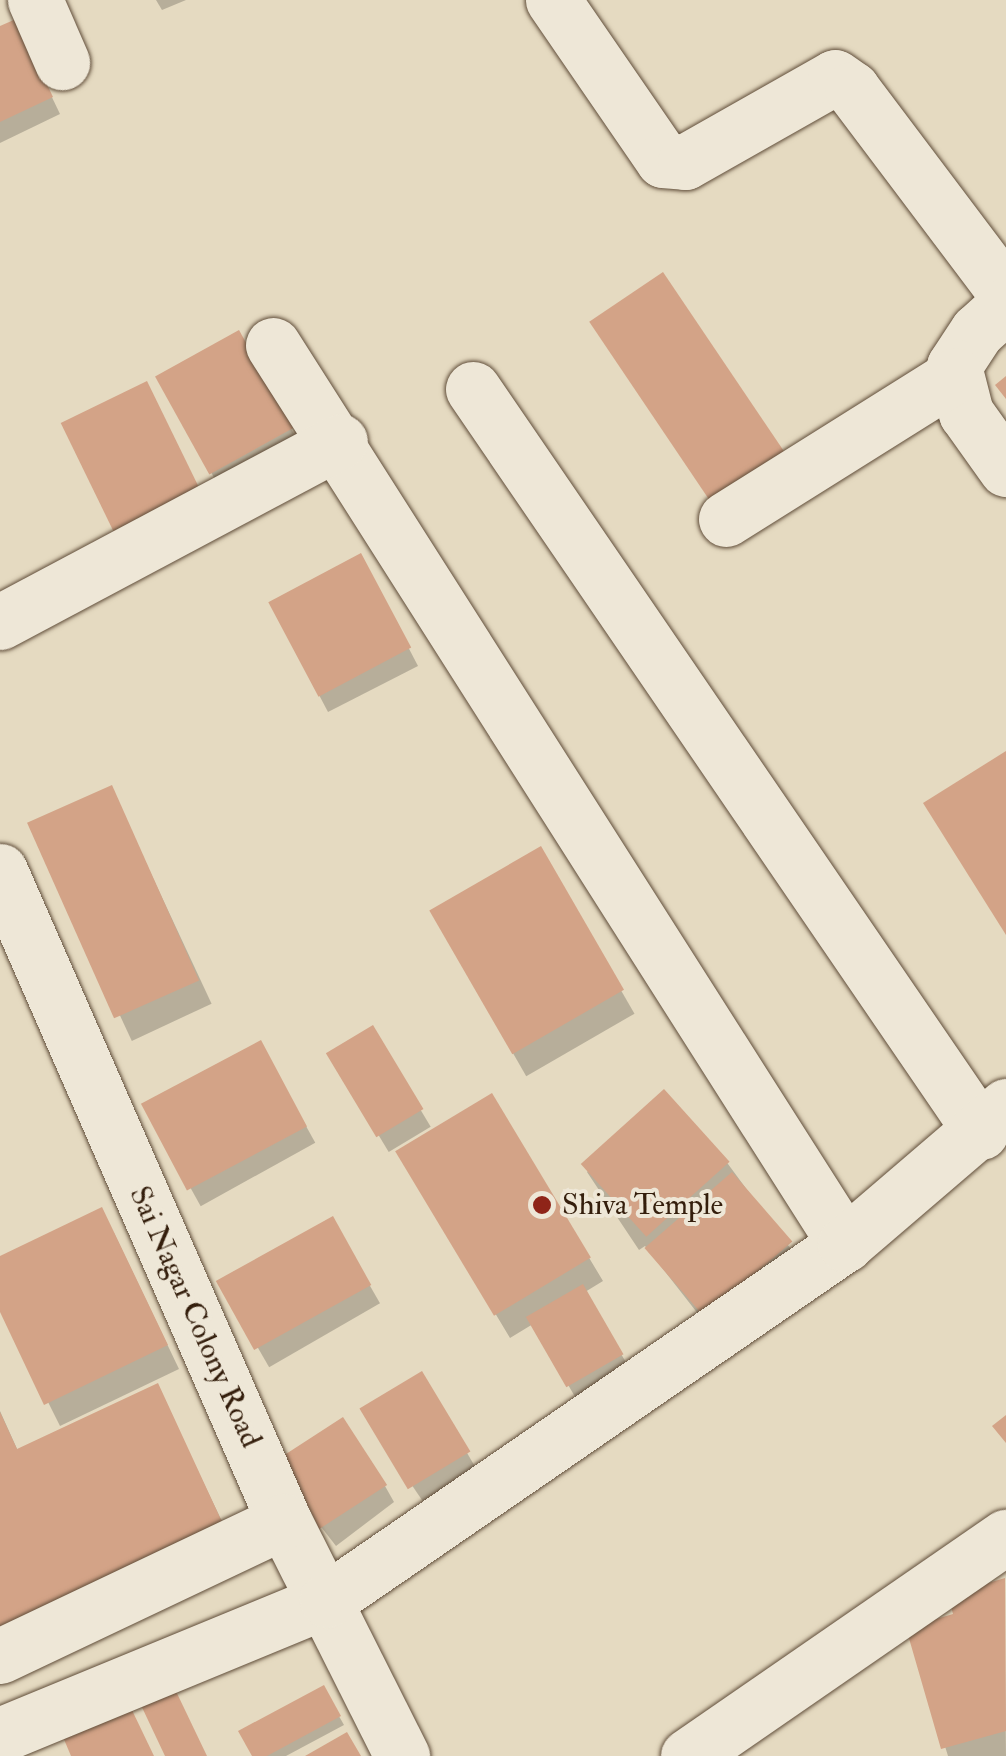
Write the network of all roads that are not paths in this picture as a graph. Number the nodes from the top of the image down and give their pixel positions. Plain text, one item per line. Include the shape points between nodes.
1 (35, 0) edge
2 (553, 0) edge
3 (62, 62) dead end
4 (1006, 293) edge
5 (1006, 305) edge
6 (272, 345) dead end
7 (956, 374) junction
8 (473, 389) dead end
9 (340, 442) junction
10 (1006, 468) edge
11 (726, 519) dead end
12 (0, 622) edge
13 (0, 872) edge
14 (994, 1119) edge
15 (845, 1244) junction
16 (284, 1520) junction
17 (1006, 1537) edge
18 (327, 1600) junction
19 (23, 1645) edge
20 (75, 1702) junction
21 (0, 1735) edge
22 (402, 1756) edge
23 (688, 1756) edge

1 - 3 street
2 - 4 street via 663,160 685,162 835,77 852,89
5 - 7 street via 977,331 954,366
6 - 9 street
7 - 10 street via 966,413
7 - 11 street
8 - 14 street
9 - 12 street
9 - 15 street
13 - 16 street, Sai Nagar Colony Road
14 - 15 street
15 - 18 street
16 - 18 street, Sai Nagar Colony Road
16 - 19 street
17 - 23 street
18 - 20 street
18 - 22 street, Sai Nagar Colony Road
19 - 20 street
20 - 21 street

